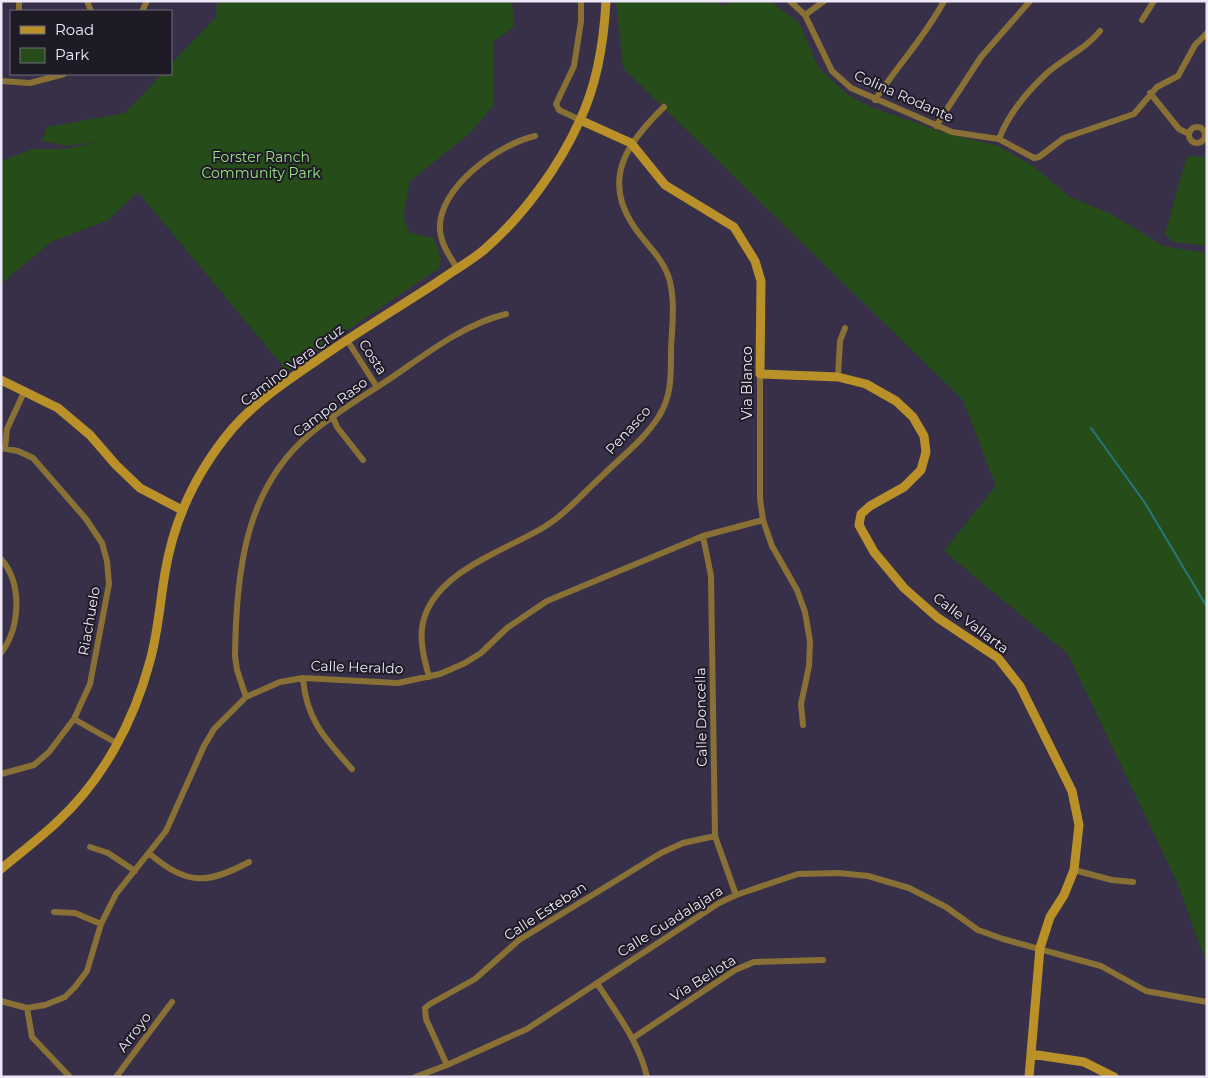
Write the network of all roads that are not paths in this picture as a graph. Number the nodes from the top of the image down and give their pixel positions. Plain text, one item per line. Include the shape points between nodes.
1 (581, 1) edge
2 (606, 1) edge
3 (790, 1) edge
4 (824, 1) edge
5 (944, 1) edge
6 (1030, 1) edge
7 (1154, 1) edge
8 (805, 15) junction
9 (1142, 20) dead end
10 (1100, 31) dead end
11 (1207, 33) edge
12 (20, 75) edge
13 (60, 75) edge
14 (1, 81) edge
15 (20, 82) junction
16 (1150, 94) junction
17 (876, 100) junction
18 (664, 107) dead end
19 (580, 120) junction
20 (936, 126) junction
21 (1189, 134) dead end
22 (535, 136) dead end
23 (1000, 139) junction
24 (631, 143) junction
25 (458, 268) junction
26 (506, 314) dead end
27 (845, 328) dead end
28 (347, 340) junction
29 (760, 374) junction
30 (838, 377) junction
31 (1, 380) edge
32 (377, 387) junction
33 (25, 390) junction
34 (333, 417) junction
35 (3, 448) edge
36 (363, 460) dead end
37 (182, 510) junction
38 (763, 520) junction
39 (703, 536) junction
40 (1, 559) edge
41 (1, 653) edge
42 (429, 677) junction
43 (303, 678) junction
44 (246, 697) junction
45 (74, 719) junction
46 (803, 726) dead end
47 (118, 744) junction
48 (352, 769) dead end
49 (1, 774) edge
50 (715, 836) junction
51 (90, 847) dead end
52 (150, 854) junction
53 (249, 862) dead end
54 (1, 869) edge
55 (1074, 870) junction
56 (134, 871) junction
57 (1132, 882) dead end
58 (736, 895) junction
59 (54, 912) dead end
60 (101, 924) junction
61 (1040, 948) junction
62 (824, 960) dead end
63 (597, 983) junction
64 (1, 1001) edge
65 (172, 1002) dead end
66 (1207, 1002) edge
67 (27, 1008) junction
68 (633, 1038) junction
69 (1031, 1054) junction
70 (447, 1066) junction
71 (70, 1077) edge
72 (116, 1077) edge
73 (415, 1077) edge
74 (647, 1077) edge
75 (1029, 1077) edge
76 (1114, 1077) edge

1 - 19 street via 574,66 556,104 559,110
2 - 19 street, Camino Vera Cruz via 605,24 593,83
3 - 8 street, Colina Rodante
4 - 8 street
5 - 17 street via 933,22
6 - 20 street via 981,57
7 - 9 street
8 - 17 street, Colina Rodante via 832,71 851,88
10 - 23 street via 1090,44 1047,73 1009,118
11 - 16 street via 1195,45 1178,76
12 - 15 street
13 - 15 street
14 - 15 street
16 - 21 street via 1179,129
16 - 23 street, Colina Rodante via 1134,114 1064,138 1039,157 1029,156
17 - 20 street, Colina Rodante
18 - 24 street, Penasco
19 - 24 street, Via Blanco
19 - 25 street, Camino Vera Cruz via 543,185 515,219 484,250
20 - 23 street, Colina Rodante via 952,132
22 - 25 street via 519,139 470,172 452,192 442,213 440,230 443,244
24 - 29 street, Via Blanco via 665,185 734,228 755,261 761,281
24 - 42 street, Penasco via 620,171 622,200 630,222 657,253 667,272 672,292 671,380 663,410 640,440 567,509 540,530 466,569 432,600 421,640
25 - 28 street, Camino Vera Cruz
26 - 32 street, Campo Raso via 478,323
27 - 30 street via 840,341
28 - 32 street, Costa
28 - 37 street, Camino Vera Cruz via 261,401 234,427 210,456
29 - 30 street, Calle Vallarta
29 - 38 street, Via Blanco via 760,499
30 - 55 street, Calle Vallarta via 866,384 896,401 913,417 924,436 926,452 920,470 904,487 861,514 859,525 874,552 904,588 938,618 998,658 1020,686 1072,791 1079,825
31 - 33 street
32 - 34 street, Campo Raso
33 - 35 street via 7,429
33 - 37 street via 73,420 140,488
34 - 36 street
34 - 44 street, Campo Raso via 309,434 288,456 270,480 254,514 241,564 235,628 237,670
35 - 45 street, Riachuelo via 33,458 45,471 86,519 102,543 107,561 109,584 90,684
37 - 47 street, Camino Vera Cruz via 172,537 151,659
38 - 39 street, Calle Heraldo
38 - 46 street, Via Blanco via 772,546 805,612 810,641 809,666 801,704
39 - 42 street, Calle Heraldo via 547,602 506,628 465,663
39 - 50 street, Calle Doncella via 711,576
40 - 41 street via 13,582 18,603 8,645
42 - 43 street, Calle Heraldo via 398,684
43 - 44 street, Calle Heraldo via 280,682
43 - 48 street via 307,705 314,723
44 - 52 street, Calle Heraldo via 211,735 166,831
45 - 47 street
45 - 49 street, Riachuelo via 49,752 34,765
47 - 54 street, Camino Vera Cruz via 89,787 58,822
50 - 58 street, Calle Doncella
50 - 70 street, Calle Esteban via 684,843 661,853 518,940 476,979 425,1008 426,1019
51 - 56 street via 108,853
52 - 53 street via 176,872 201,879 215,878
52 - 56 street, Calle Heraldo
55 - 57 street
55 - 61 street, Calle Vallarta via 1050,917
56 - 60 street, Calle Heraldo via 116,894
58 - 61 street, Calle Guadalajara via 798,874 868,876 909,888 946,907 978,930
58 - 63 street, Calle Guadalajara
59 - 60 street via 75,913
60 - 67 street, Calle Heraldo via 86,971 75,987 64,997
61 - 66 street, Calle Guadalajara via 1101,966 1146,991
61 - 69 street, Calle Vallarta
62 - 68 street, Via Bellota via 754,962 735,970
63 - 68 street
63 - 70 street, Calle Guadalajara via 527,1029
64 - 67 street, Calle Heraldo
65 - 72 street, Arroyo
67 - 71 street via 32,1037
68 - 74 street
69 - 75 street, Calle Vallarta
69 - 76 street via 1084,1062
70 - 73 street, Calle Guadalajara

